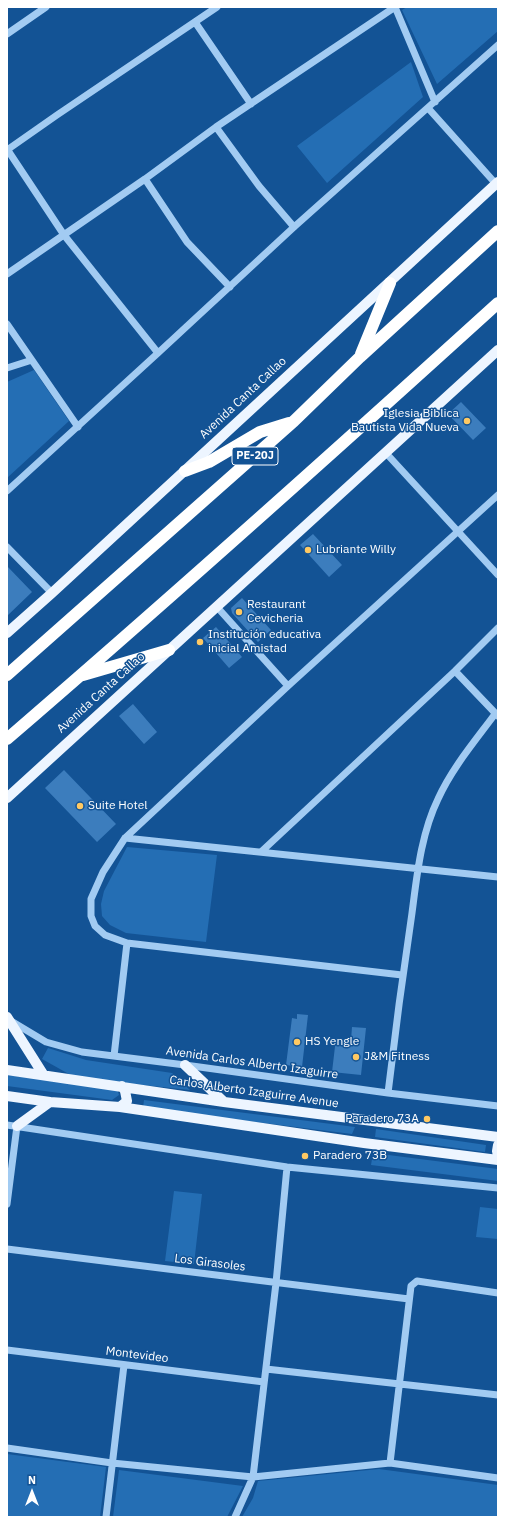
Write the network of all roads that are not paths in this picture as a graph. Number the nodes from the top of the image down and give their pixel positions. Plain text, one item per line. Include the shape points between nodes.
1 (46, 7) edge
2 (217, 7) edge
3 (395, 7) edge
4 (195, 22) junction
5 (7, 34) edge
6 (498, 46) edge
7 (435, 102) junction
8 (252, 104) junction
9 (428, 108) junction
10 (216, 127) junction
11 (7, 150) edge
12 (145, 179) junction
13 (497, 183) edge
14 (294, 227) junction
15 (498, 231) edge
16 (64, 235) junction
17 (7, 274) edge
18 (390, 282) junction
19 (230, 287) junction
20 (498, 303) edge
21 (7, 324) edge
22 (498, 350) edge
23 (158, 354) junction
24 (360, 357) junction
25 (32, 360) junction
26 (7, 368) edge
27 (294, 421) junction
28 (78, 426) junction
29 (384, 452) junction
30 (185, 471) junction
31 (7, 491) edge
32 (498, 495) edge
33 (457, 532) junction
34 (7, 547) edge
35 (498, 575) edge
36 (52, 593) junction
37 (217, 607) junction
38 (498, 628) edge
39 (7, 633) edge
40 (169, 650) junction
41 (455, 671) junction
42 (7, 675) edge
43 (80, 676) junction
44 (288, 686) junction
45 (497, 715) edge
46 (7, 738) edge
47 (7, 798) edge
48 (125, 838) junction
49 (262, 851) junction
50 (418, 868) junction
51 (498, 877) edge
52 (127, 943) junction
53 (402, 975) junction
54 (8, 1019) edge
55 (114, 1056) junction
56 (185, 1065) junction
57 (7, 1070) edge
58 (43, 1074) junction
59 (122, 1086) junction
60 (388, 1094) junction
61 (7, 1096) edge
62 (50, 1102) junction
63 (224, 1102) junction
64 (498, 1106) edge
65 (120, 1107) junction
66 (12, 1125) edge
67 (498, 1136) edge
68 (498, 1146) edge
69 (498, 1156) edge
70 (498, 1160) edge
71 (287, 1166) junction
72 (498, 1188) edge
73 (7, 1204) edge
74 (7, 1249) edge
75 (276, 1283) junction
76 (498, 1293) edge
77 (409, 1299) junction
78 (7, 1350) edge
79 (124, 1365) junction
80 (266, 1369) junction
81 (264, 1382) junction
82 (398, 1383) junction
83 (498, 1395) edge
84 (7, 1448) edge
85 (112, 1463) junction
86 (390, 1464) junction
87 (253, 1477) junction
88 (498, 1478) edge
89 (106, 1517) edge
90 (235, 1517) edge

1 - 5 street
2 - 4 street
3 - 7 street
3 - 8 street
4 - 8 street
4 - 11 street
6 - 7 street
7 - 9 street
8 - 10 street
9 - 13 street
9 - 14 street
10 - 12 street
10 - 14 street via 259,186
11 - 16 street
12 - 16 street
12 - 19 street via 187,242
13 - 18 main road, Avenida Canta Callao
14 - 19 street
15 - 24 highway, PE-20J
16 - 17 street
16 - 23 street
18 - 24 highway
18 - 30 main road, Avenida Canta Callao
19 - 23 street
20 - 43 highway via 353,436
21 - 25 street
22 - 29 main road, Avenida Canta Callao
23 - 28 street
24 - 27 highway, PE-20J
25 - 26 street
25 - 28 street
27 - 30 highway via 260,432 208,462
27 - 42 highway, PE-20J
28 - 31 street
29 - 33 street
29 - 37 main road, Avenida Canta Callao
30 - 36 main road, Avenida Canta Callao
32 - 33 street
33 - 35 street
33 - 44 street
34 - 36 street
36 - 39 main road, Avenida Canta Callao
37 - 40 main road, Avenida Canta Callao
37 - 44 street
38 - 41 street
40 - 43 highway
40 - 47 main road, Avenida Canta Callao
41 - 45 street
41 - 49 street
43 - 46 highway
44 - 48 street
45 - 50 street via 454,771 438,799 426,831
48 - 49 street
48 - 52 street via 103,872 91,899 91,916 95,926 105,935
49 - 50 street
50 - 51 street
50 - 53 street
52 - 53 street
52 - 55 street
53 - 60 street
54 - 55 street, Avenida Carlos Alberto Izaguirre via 46,1042 82,1052
54 - 58 main road
55 - 56 street, Avenida Carlos Alberto Izaguirre
56 - 60 street, Avenida Carlos Alberto Izaguirre
56 - 63 main road
57 - 58 main road, Carlos Alberto Izaguirre Avenue
58 - 59 main road, Carlos Alberto Izaguirre Avenue
59 - 63 main road, Carlos Alberto Izaguirre Avenue
59 - 65 main road via 127,1101
60 - 64 street, Avenida Carlos Alberto Izaguirre
61 - 62 main road
62 - 65 main road
62 - 66 main road
63 - 67 main road, Carlos Alberto Izaguirre Avenue
65 - 70 main road
66 - 71 street
66 - 73 street
68 - 69 main road
71 - 72 street
71 - 75 street
74 - 75 street, Los Girasoles
75 - 77 street, Los Girasoles
75 - 80 street
76 - 77 street via 417,1281 411,1286
77 - 82 street
78 - 79 street, Montevideo
79 - 81 street, Montevideo
79 - 85 street
80 - 81 street
80 - 82 street
81 - 87 street
82 - 83 street
82 - 86 street
84 - 85 street
85 - 87 street
85 - 89 street
86 - 87 street
86 - 88 street
87 - 90 street

